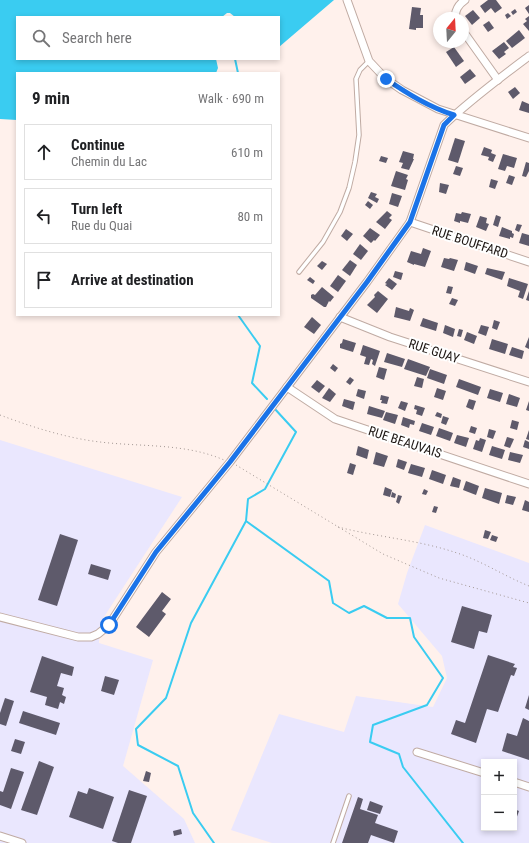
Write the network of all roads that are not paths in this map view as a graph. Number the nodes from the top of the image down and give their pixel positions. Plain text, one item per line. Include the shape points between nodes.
1 (347, 0) edge
2 (465, 0) edge
3 (456, 12) edge
4 (469, 39) edge
5 (529, 56) edge
6 (369, 60) junction
7 (498, 80) junction
8 (454, 115) junction
9 (529, 138) edge
10 (410, 222) junction
11 (529, 262) edge
12 (299, 272) dead end
13 (340, 317) junction
14 (529, 382) edge
15 (287, 388) junction
16 (529, 484) edge
17 (0, 617) edge
18 (417, 752) dead end
19 (481, 772) edge
20 (517, 783) edge
21 (529, 787) edge
22 (349, 796) dead end
23 (0, 836) edge
24 (22, 843) edge
25 (333, 843) edge

1 - 6 street
2 - 3 street via 458,5
4 - 7 street
5 - 7 street
6 - 8 street via 386,79 402,90
6 - 12 lane via 356,79 359,135 356,162 349,188 340,212 323,242
7 - 8 street
8 - 9 street
8 - 10 street via 444,125
10 - 11 street, RUE BOUFFARD
10 - 13 street
13 - 14 street, RUE GUAY via 390,337
13 - 15 street
15 - 16 street, RUE BEAUVAIS via 335,419
15 - 17 street via 156,552 109,625 94,635 78,637
18 - 19 street
20 - 21 street
22 - 25 lane
23 - 24 street

